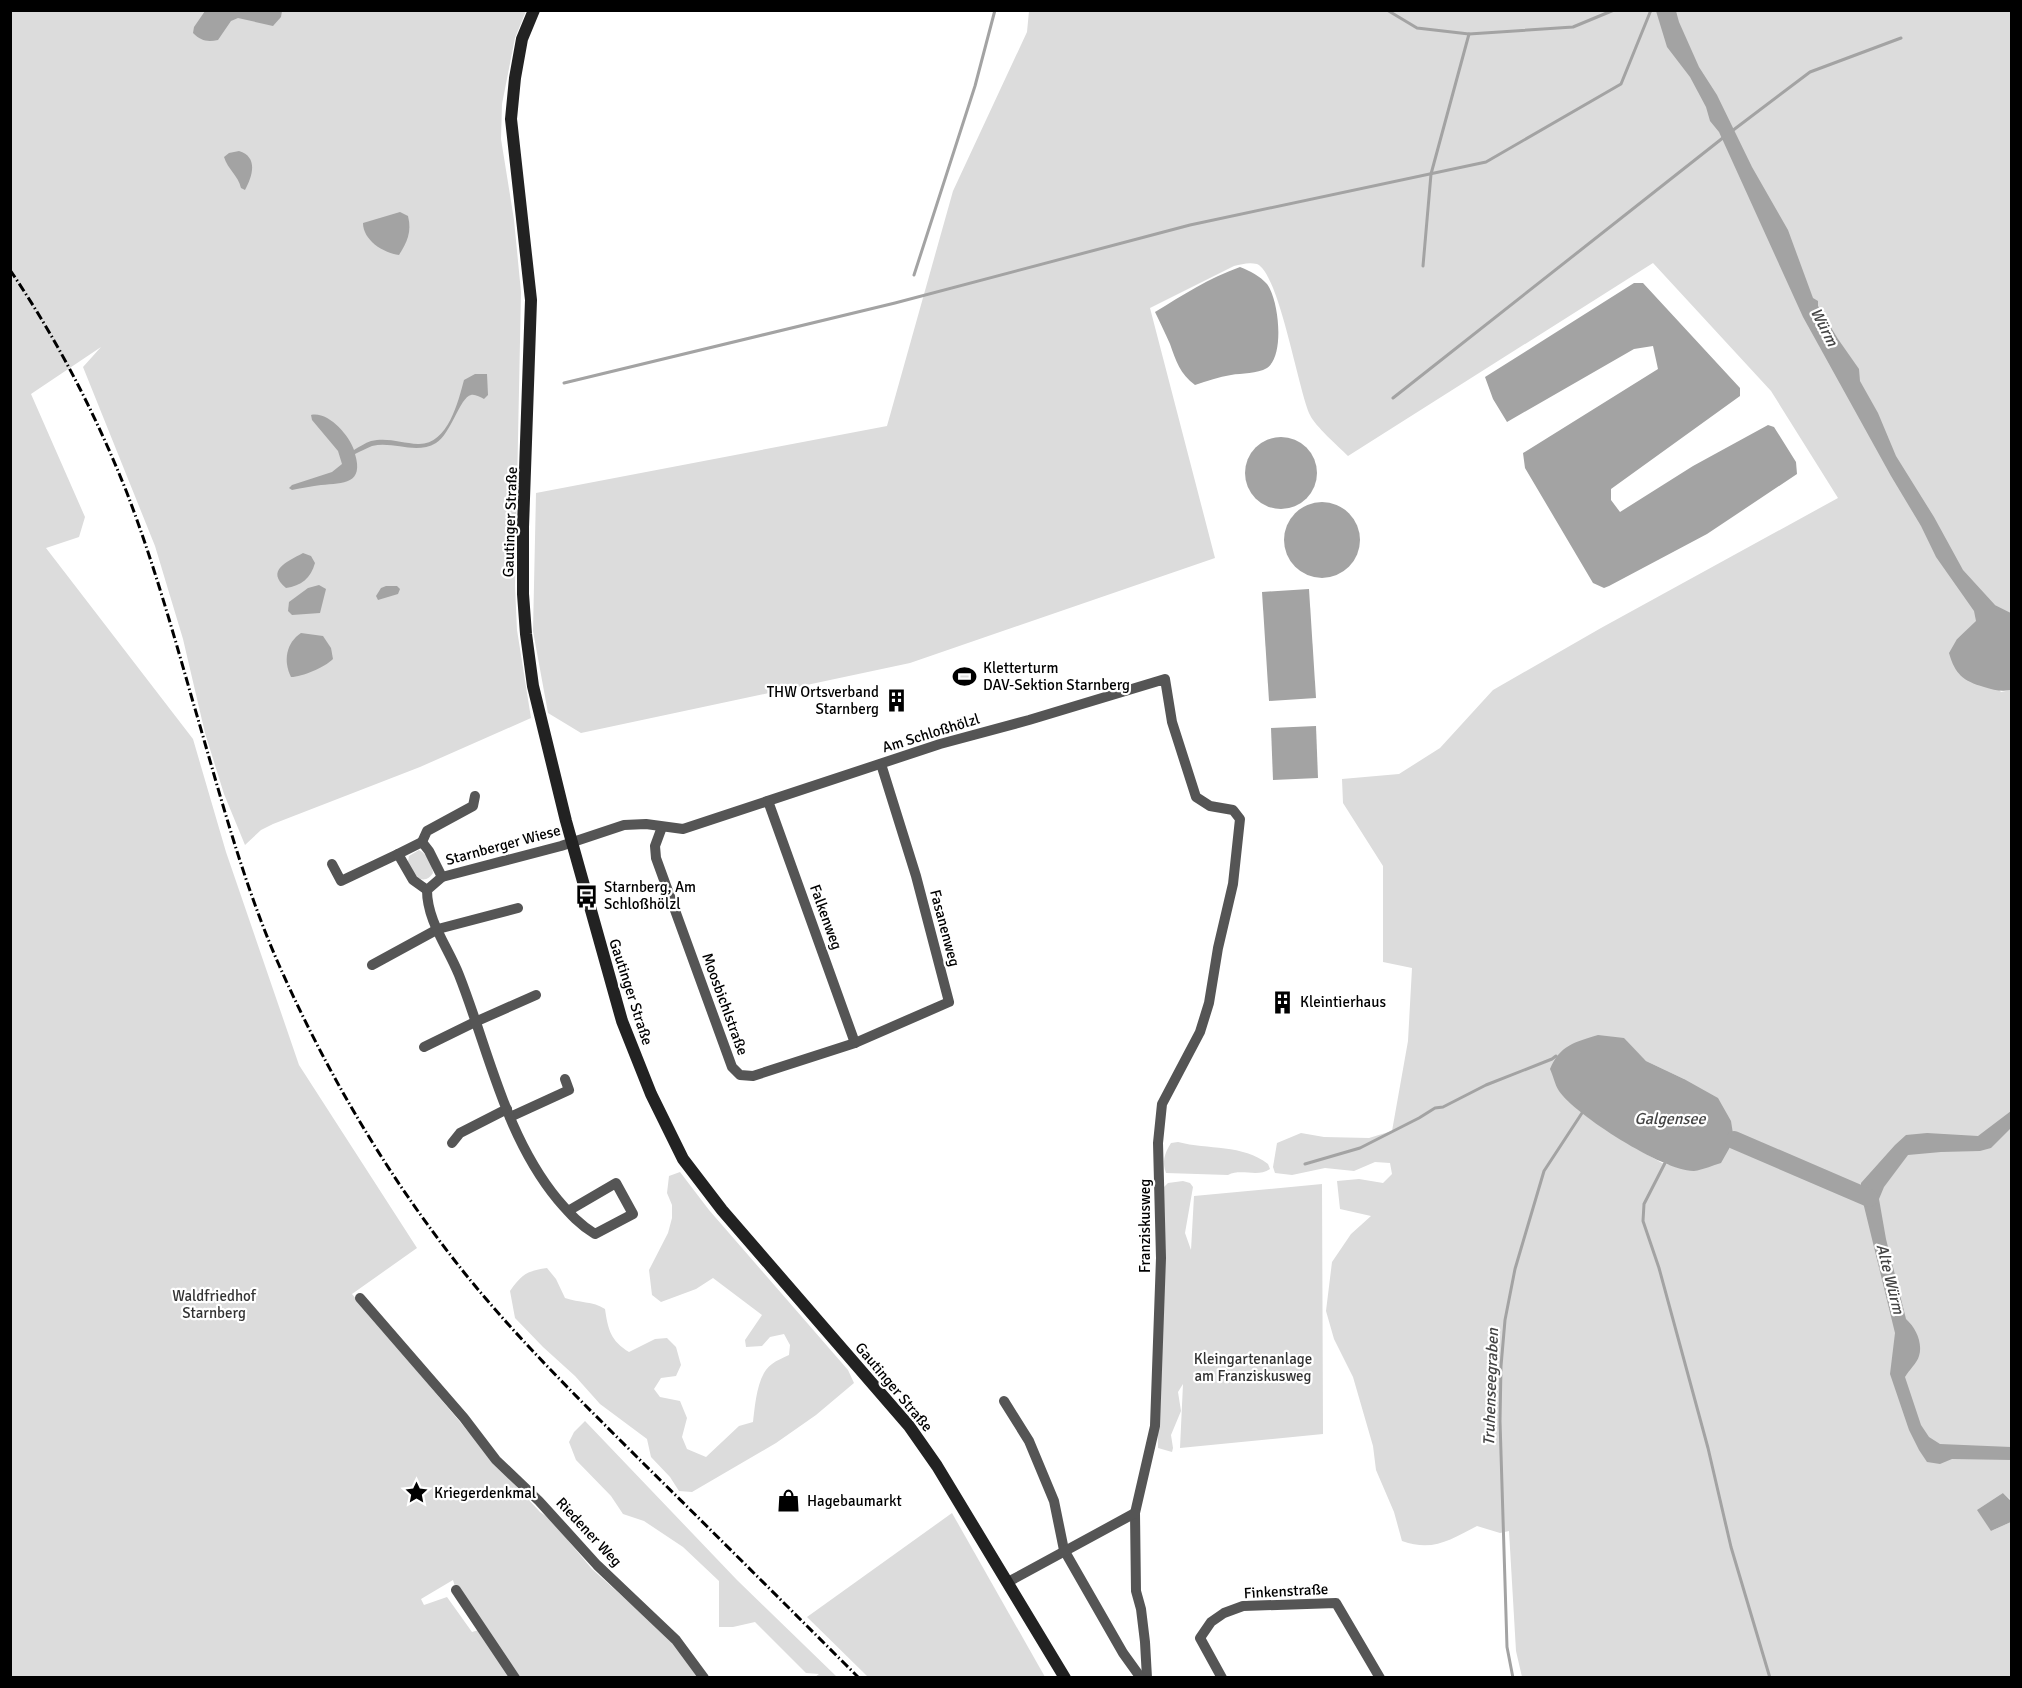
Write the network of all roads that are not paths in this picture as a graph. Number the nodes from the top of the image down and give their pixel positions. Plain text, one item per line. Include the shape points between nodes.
1 (534, 10) edge
2 (881, 764) junction
3 (475, 796) dead end
4 (768, 801) junction
5 (1210, 806) joint
6 (663, 827) junction
7 (422, 842) junction
8 (572, 842) junction
9 (398, 854) junction
10 (332, 864) dead end
11 (442, 877) junction
12 (427, 890) junction
13 (518, 908) dead end
14 (438, 929) junction
15 (372, 965) dead end
16 (536, 995) dead end
17 (475, 1022) junction
18 (855, 1043) junction
19 (424, 1047) dead end
20 (565, 1079) dead end
21 (508, 1113) junction
22 (452, 1143) dead end
23 (568, 1212) junction
24 (360, 1298) dead end
25 (1004, 1401) dead end
26 (1135, 1513) junction
27 (1064, 1550) junction
28 (1008, 1582) junction
29 (456, 1590) dead end
30 (516, 1677) edge
31 (704, 1677) edge
32 (1065, 1677) edge
33 (1141, 1677) edge
34 (1147, 1677) edge
35 (1222, 1677) edge
36 (1380, 1677) edge

1 - 8 main road, Gautinger Straße via 522,39 511,119 531,300 523,594 534,687
2 - 4 street, Am Schloßhölzl
2 - 5 street, Am Schloßhölzl via 1165,679 1172,722 1191,785 1196,797
2 - 18 street, Fasanenweg via 949,1002
3 - 7 street via 473,806 427,831
4 - 6 street, Am Schloßhölzl via 683,829
4 - 18 street, Falkenweg
5 - 26 street, Franziskusweg via 1233,810 1240,819 1233,884 1209,1003 1200,1032 1162,1104 1158,1143 1161,1258 1155,1426
6 - 8 street, Am Schloßhölzl via 624,825
6 - 18 street, Moosbichlstraße via 655,846 656,858 732,1067 740,1075 753,1076
7 - 9 street
7 - 11 street, Starnberger Wiese
8 - 11 street, Starnberger Wiese
8 - 28 main road, Gautinger Straße via 622,1021 651,1094 683,1158 722,1210 909,1426
9 - 10 street via 341,881
9 - 12 street via 413,880
11 - 12 street, Starnberger Wiese
12 - 14 street via 427,906
13 - 14 street
14 - 15 street
14 - 17 street
16 - 17 street
17 - 19 street
17 - 21 street
20 - 21 street via 569,1090
21 - 22 street via 460,1133
21 - 23 street via 544,1184
23 - 23 street via 595,1234 633,1214 616,1183
24 - 31 street, Riedener Weg via 496,1460 676,1640
25 - 27 street via 1029,1441 1054,1501
26 - 27 street
26 - 34 street, Franziskusweg via 1136,1591
27 - 28 street
27 - 33 street
28 - 32 main road, Gautinger Straße
29 - 30 street
35 - 36 street, Finkenstraße via 1200,1638 1210,1622 1244,1606 1336,1603

